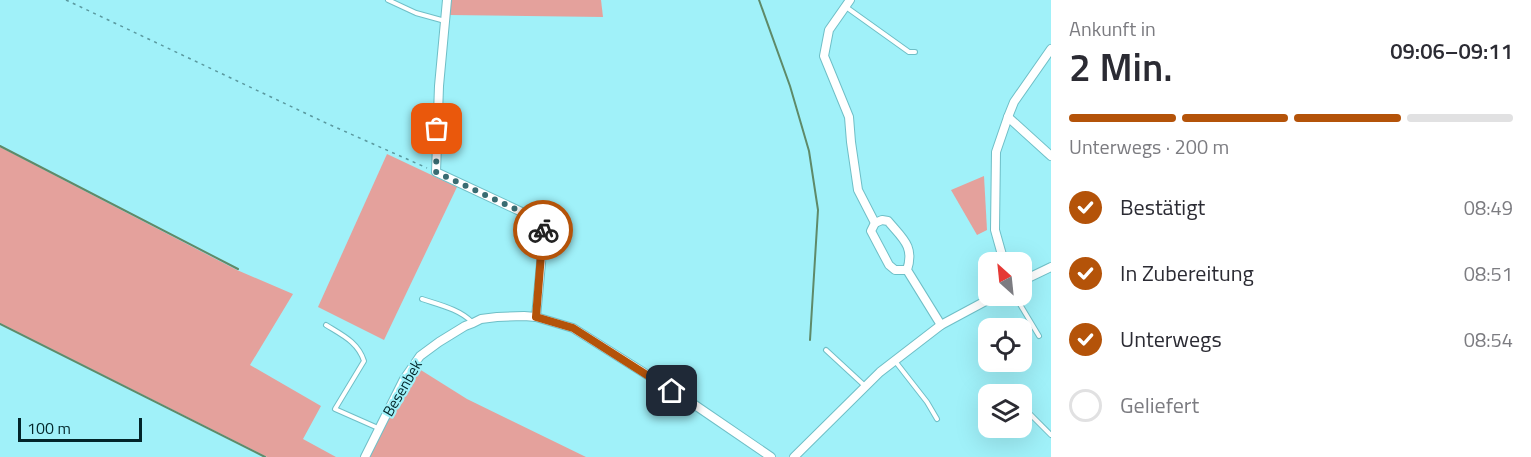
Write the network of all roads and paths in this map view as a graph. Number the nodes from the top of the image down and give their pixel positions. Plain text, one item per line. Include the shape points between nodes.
1 (66, 0) edge
2 (388, 0) edge
3 (447, 0) edge
4 (848, 3) edge
5 (445, 21) junction
6 (1051, 50) edge
7 (915, 52) dead end
8 (1008, 117) junction
9 (1051, 156) edge
10 (436, 172) junction
11 (875, 223) junction
12 (1001, 252) edge
13 (1051, 267) edge
14 (907, 270) junction
15 (1032, 277) edge
16 (423, 299) dead end
17 (978, 305) edge
18 (1021, 306) edge
19 (536, 317) junction
20 (473, 323) junction
21 (326, 325) dead end
22 (940, 325) junction
23 (1039, 336) dead end
24 (826, 350) dead end
25 (894, 361) junction
26 (865, 387) junction
27 (1032, 416) edge
28 (937, 419) dead end
29 (379, 429) junction
30 (1051, 435) edge
31 (365, 457) edge
32 (771, 457) edge
33 (794, 457) edge

1 - 10 path
2 - 5 lane
3 - 5 street
4 - 7 lane via 909,52
4 - 11 street via 829,30 825,56 849,117 858,190
5 - 10 street
6 - 8 street via 1014,102
8 - 9 street
8 - 12 street via 996,152 995,230
10 - 19 street via 539,222 544,231
11 - 14 street via 872,231 889,265 895,270
11 - 14 street via 888,221 905,242 910,252
13 - 15 street
14 - 22 street
16 - 20 lane via 458,311
17 - 22 street
18 - 23 lane
19 - 20 street, Besenbek via 497,317
19 - 32 street, Besenbek via 573,328
20 - 29 street, Besenbek via 420,356 404,378
21 - 29 lane via 359,349 363,361 335,410
22 - 25 street
24 - 26 lane
25 - 26 street
25 - 28 lane
26 - 33 street
27 - 30 lane
29 - 31 street, Besenbek

